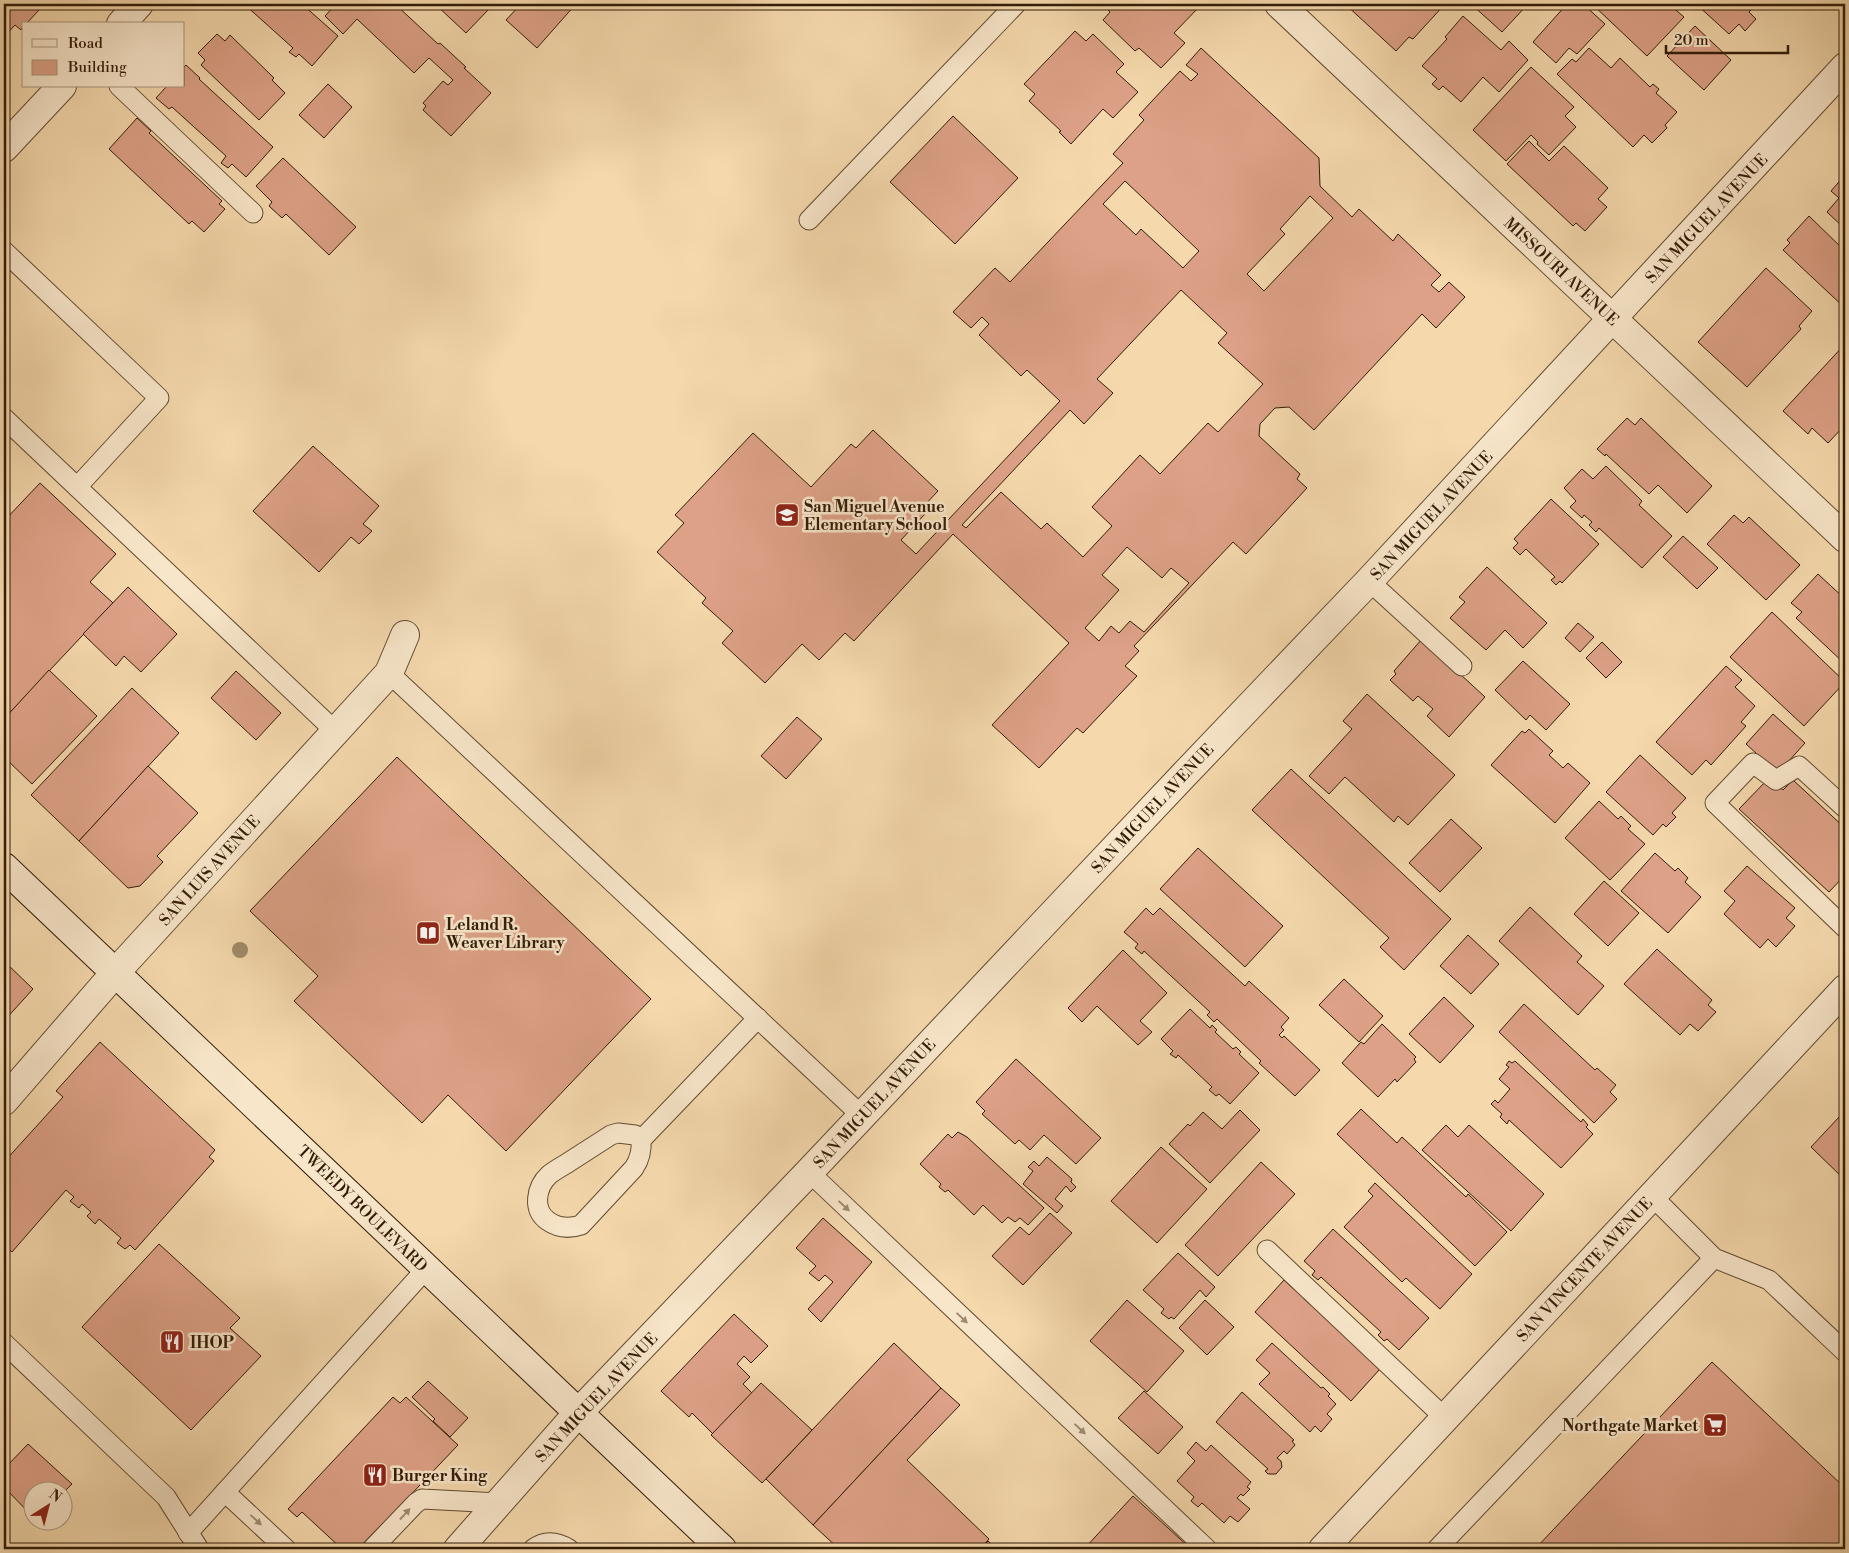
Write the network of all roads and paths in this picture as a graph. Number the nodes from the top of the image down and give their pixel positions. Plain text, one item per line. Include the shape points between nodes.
1 (139, 4) edge
2 (1016, 4) edge
3 (1279, 4) edge
4 (123, 22) edge
5 (1845, 67) edge
6 (60, 88) edge
7 (121, 88) edge
8 (4, 148) edge
9 (253, 213) dead end
10 (809, 220) dead end
11 (4, 251) edge
12 (1612, 320) junction
13 (4, 418) edge
14 (77, 487) junction
15 (1845, 538) edge
16 (1369, 581) junction
17 (405, 635) dead end
18 (1462, 666) dead end
19 (389, 673) junction
20 (335, 731) junction
21 (1845, 808) edge
22 (4, 867) edge
23 (1845, 928) edge
24 (115, 973) junction
25 (1845, 989) edge
26 (758, 1018) junction
27 (4, 1100) edge
28 (862, 1116) junction
29 (641, 1140) junction
30 (809, 1172) junction
31 (1652, 1196) junction
32 (1267, 1250) dead end
33 (1714, 1258) junction
34 (426, 1269) junction
35 (4, 1343) edge
36 (1845, 1352) edge
37 (578, 1413) junction
38 (1445, 1418) junction
39 (225, 1492) junction
40 (498, 1503) junction
41 (188, 1533) junction
42 (199, 1549) edge
43 (286, 1549) edge
44 (372, 1549) edge
45 (458, 1549) edge
46 (533, 1549) edge
47 (569, 1549) edge
48 (721, 1549) edge
49 (1206, 1549) edge
50 (1323, 1549) edge
51 (1437, 1549) edge

1 - 4 street
2 - 10 lane
3 - 12 street, MISSOURI AVENUE
5 - 12 street, SAN MIGUEL AVENUE
6 - 8 street
7 - 9 lane
11 - 14 lane via 159,398
12 - 15 street, MISSOURI AVENUE
12 - 16 street, SAN MIGUEL AVENUE
13 - 14 lane
14 - 20 lane
16 - 18 lane
16 - 28 street, SAN MIGUEL AVENUE
17 - 19 street, SAN LUIS AVENUE
19 - 20 street, SAN LUIS AVENUE
19 - 26 lane
20 - 24 street, SAN LUIS AVENUE
21 - 23 lane via 1799,766 1776,780 1753,763 1715,802
22 - 24 street, TWEEDY BOULEVARD
24 - 27 street, SAN LUIS AVENUE
24 - 34 street, TWEEDY BOULEVARD
25 - 31 street, SAN VINCENTE AVENUE
26 - 28 lane
26 - 29 lane
28 - 30 street, SAN MIGUEL AVENUE
29 - 29 lane via 635,1135 618,1133 549,1174 537,1195 539,1212 544,1219 558,1227 580,1225 634,1168 642,1149
30 - 37 street, SAN MIGUEL AVENUE
30 -> 49 lane
31 - 33 lane
31 - 38 street, SAN VINCENTE AVENUE
32 - 38 lane
33 - 36 lane via 1769,1280
33 - 51 lane
34 - 37 street, TWEEDY BOULEVARD
34 - 39 lane
35 - 41 lane via 166,1497
37 - 40 street, SAN MIGUEL AVENUE
37 - 48 street, TWEEDY BOULEVARD
38 - 50 street, SAN VINCENTE AVENUE
39 - 41 lane
39 -> 43 lane
44 -> 40 lane via 422,1499
40 - 45 street, SAN MIGUEL AVENUE
41 - 42 lane
46 - 47 lane via 550,1542

